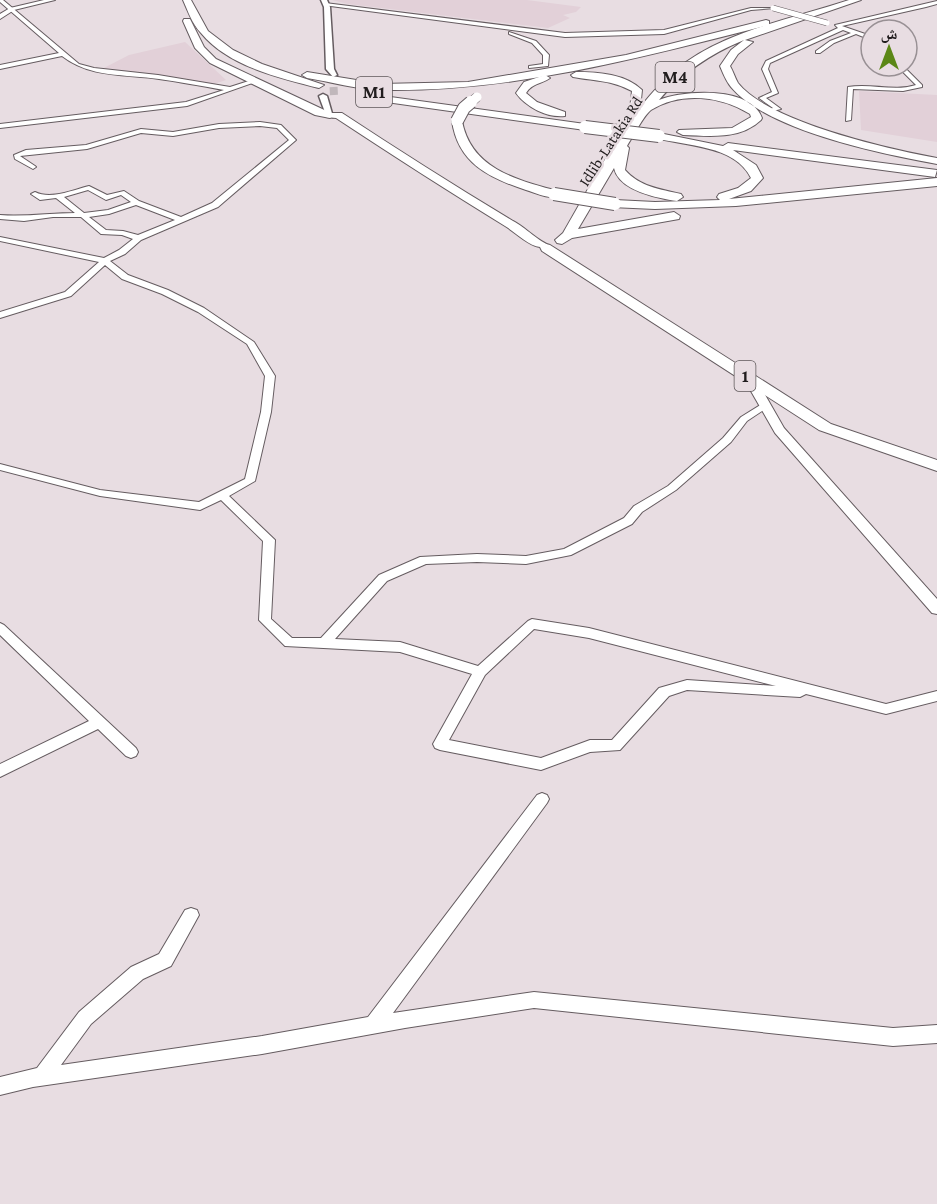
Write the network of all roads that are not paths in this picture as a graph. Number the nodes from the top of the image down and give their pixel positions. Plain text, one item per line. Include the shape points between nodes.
1 (0, 0) edge
2 (52, 0) edge
3 (185, 0) edge
4 (839, 0) edge
5 (857, 0) edge
6 (325, 2) edge
7 (937, 2) edge
8 (12, 9) junction
9 (0, 17) edge
10 (766, 23) junction
11 (488, 25) junction
12 (780, 26) junction
13 (839, 27) junction
14 (217, 29) dead end
15 (856, 32) junction
16 (859, 33) edge
17 (818, 52) dead end
18 (63, 54) junction
19 (0, 67) edge
20 (531, 68) dead end
21 (563, 70) junction
22 (330, 73) tunnel mouth
23 (307, 75) junction
24 (912, 78) edge
25 (255, 81) junction
26 (231, 89) junction
27 (324, 96) tunnel mouth
28 (334, 96) tunnel mouth
29 (641, 110) junction
30 (771, 111) junction
31 (334, 115) junction
32 (848, 120) dead end
33 (585, 123) junction
34 (0, 126) edge
35 (661, 134) junction
36 (625, 141) junction
37 (937, 160) edge
38 (33, 167) dead end
39 (937, 167) edge
40 (937, 173) edge
41 (937, 182) edge
42 (35, 194) dead end
43 (58, 196) junction
44 (764, 200) junction
45 (136, 203) junction
46 (571, 208) dead end
47 (84, 215) junction
48 (0, 217) edge
49 (183, 220) junction
50 (138, 238) junction
51 (0, 239) edge
52 (555, 242) junction
53 (105, 261) junction
54 (0, 315) edge
55 (750, 380) junction
56 (765, 405) junction
57 (937, 466) edge
58 (0, 467) edge
59 (222, 495) junction
60 (937, 609) edge
61 (0, 628) edge
62 (324, 643) junction
63 (480, 672) junction
64 (822, 692) junction
65 (937, 696) edge
66 (99, 722) junction
67 (131, 752) dead end
68 (0, 771) edge
69 (542, 799) dead end
70 (191, 915) dead end
71 (373, 1025) junction
72 (937, 1034) edge
73 (42, 1077) junction
74 (0, 1086) edge

1 - 8 street
2 - 8 street
3 - 25 highway via 189,30 200,48 213,61
3 - 33 highway, M1 via 204,31 219,44 248,61 306,82 378,98
4 - 10 highway, Idlib-Latakia Rd / M4
5 - 12 highway, Idlib-Latakia Rd / M4
6 - 11 street
6 - 22 main road
7 - 13 street
8 - 9 street
8 - 18 street
10 - 21 highway
10 - 29 highway, Idlib-Latakia Rd / M4 via 693,54 674,67
11 - 13 street, bridge via 566,35 664,32 751,9 774,8
11 - 20 street via 534,42 542,49 546,65
12 - 29 highway, Idlib-Latakia Rd / M4 via 735,41 689,65
12 - 30 highway via 745,43 725,66 726,75 740,92
13 - 15 street
13 - 30 street via 768,62 765,69 775,93 762,98 778,109
14 - 23 highway, M1 via 266,61
15 - 16 street
15 - 17 street
18 - 19 street
18 - 26 street via 94,70
21 - 23 highway via 468,85 417,87 381,87
21 - 44 highway, bridge via 512,81 477,97 457,121 457,132 466,151 513,181 554,194 615,204 669,206
23 - 33 highway, M1 via 386,94
24 - 32 street via 920,86 850,88
25 - 26 street
25 - 31 highway via 320,113
26 - 34 street via 187,104
27 - 31 main road
28 - 31 main road
29 - 33 highway via 637,90 609,78 566,75 540,79 523,88 521,93 534,105
29 - 35 highway via 672,98 713,96 747,106 757,118 747,127 735,130
29 - 36 highway, Idlib-Latakia Rd / M4
29 - 46 highway, Idlib-Latakia Rd / M4
30 - 37 highway via 832,135
31 - 52 main road, 1 via 376,145 524,232
33 - 35 highway, M1, bridge
35 - 36 highway via 746,160 757,178 746,189 725,196 684,198 660,194 626,180 619,170
35 - 39 highway, M1
35 - 40 highway, M1
36 - 52 highway, Idlib-Latakia Rd / M4
38 - 49 street via 17,155 87,147 141,131 173,134 260,124 279,126 293,140 215,205
41 - 44 highway
42 - 43 street via 40,198
43 - 45 street via 89,188 106,198 122,192
43 - 47 street
44 - 52 highway
45 - 47 street
45 - 49 street
47 - 48 street
47 - 50 street via 104,232
49 - 50 street
50 - 53 street
51 - 53 street
52 - 55 main road, 1
53 - 54 street via 68,294
53 - 59 street via 126,277 201,310 250,342 270,376 250,481
55 - 56 street
55 - 57 main road, 1 via 825,427
56 - 60 street via 779,430
56 - 62 street via 744,419 727,440 672,488 638,509 628,521 567,552 526,560 424,560 382,578
58 - 59 street via 100,493 200,506
59 - 62 street via 268,540 265,620 289,643
61 - 66 street
62 - 63 street via 400,647
63 - 64 street via 532,624 589,633
63 - 64 street via 440,744 542,764 590,746 615,746 664,692 687,684
64 - 65 street via 886,709
66 - 67 street
66 - 68 street
69 - 71 street
70 - 73 street via 165,960 136,973 85,1018
71 - 72 street via 534,1000 893,1037
71 - 73 street
73 - 74 street

